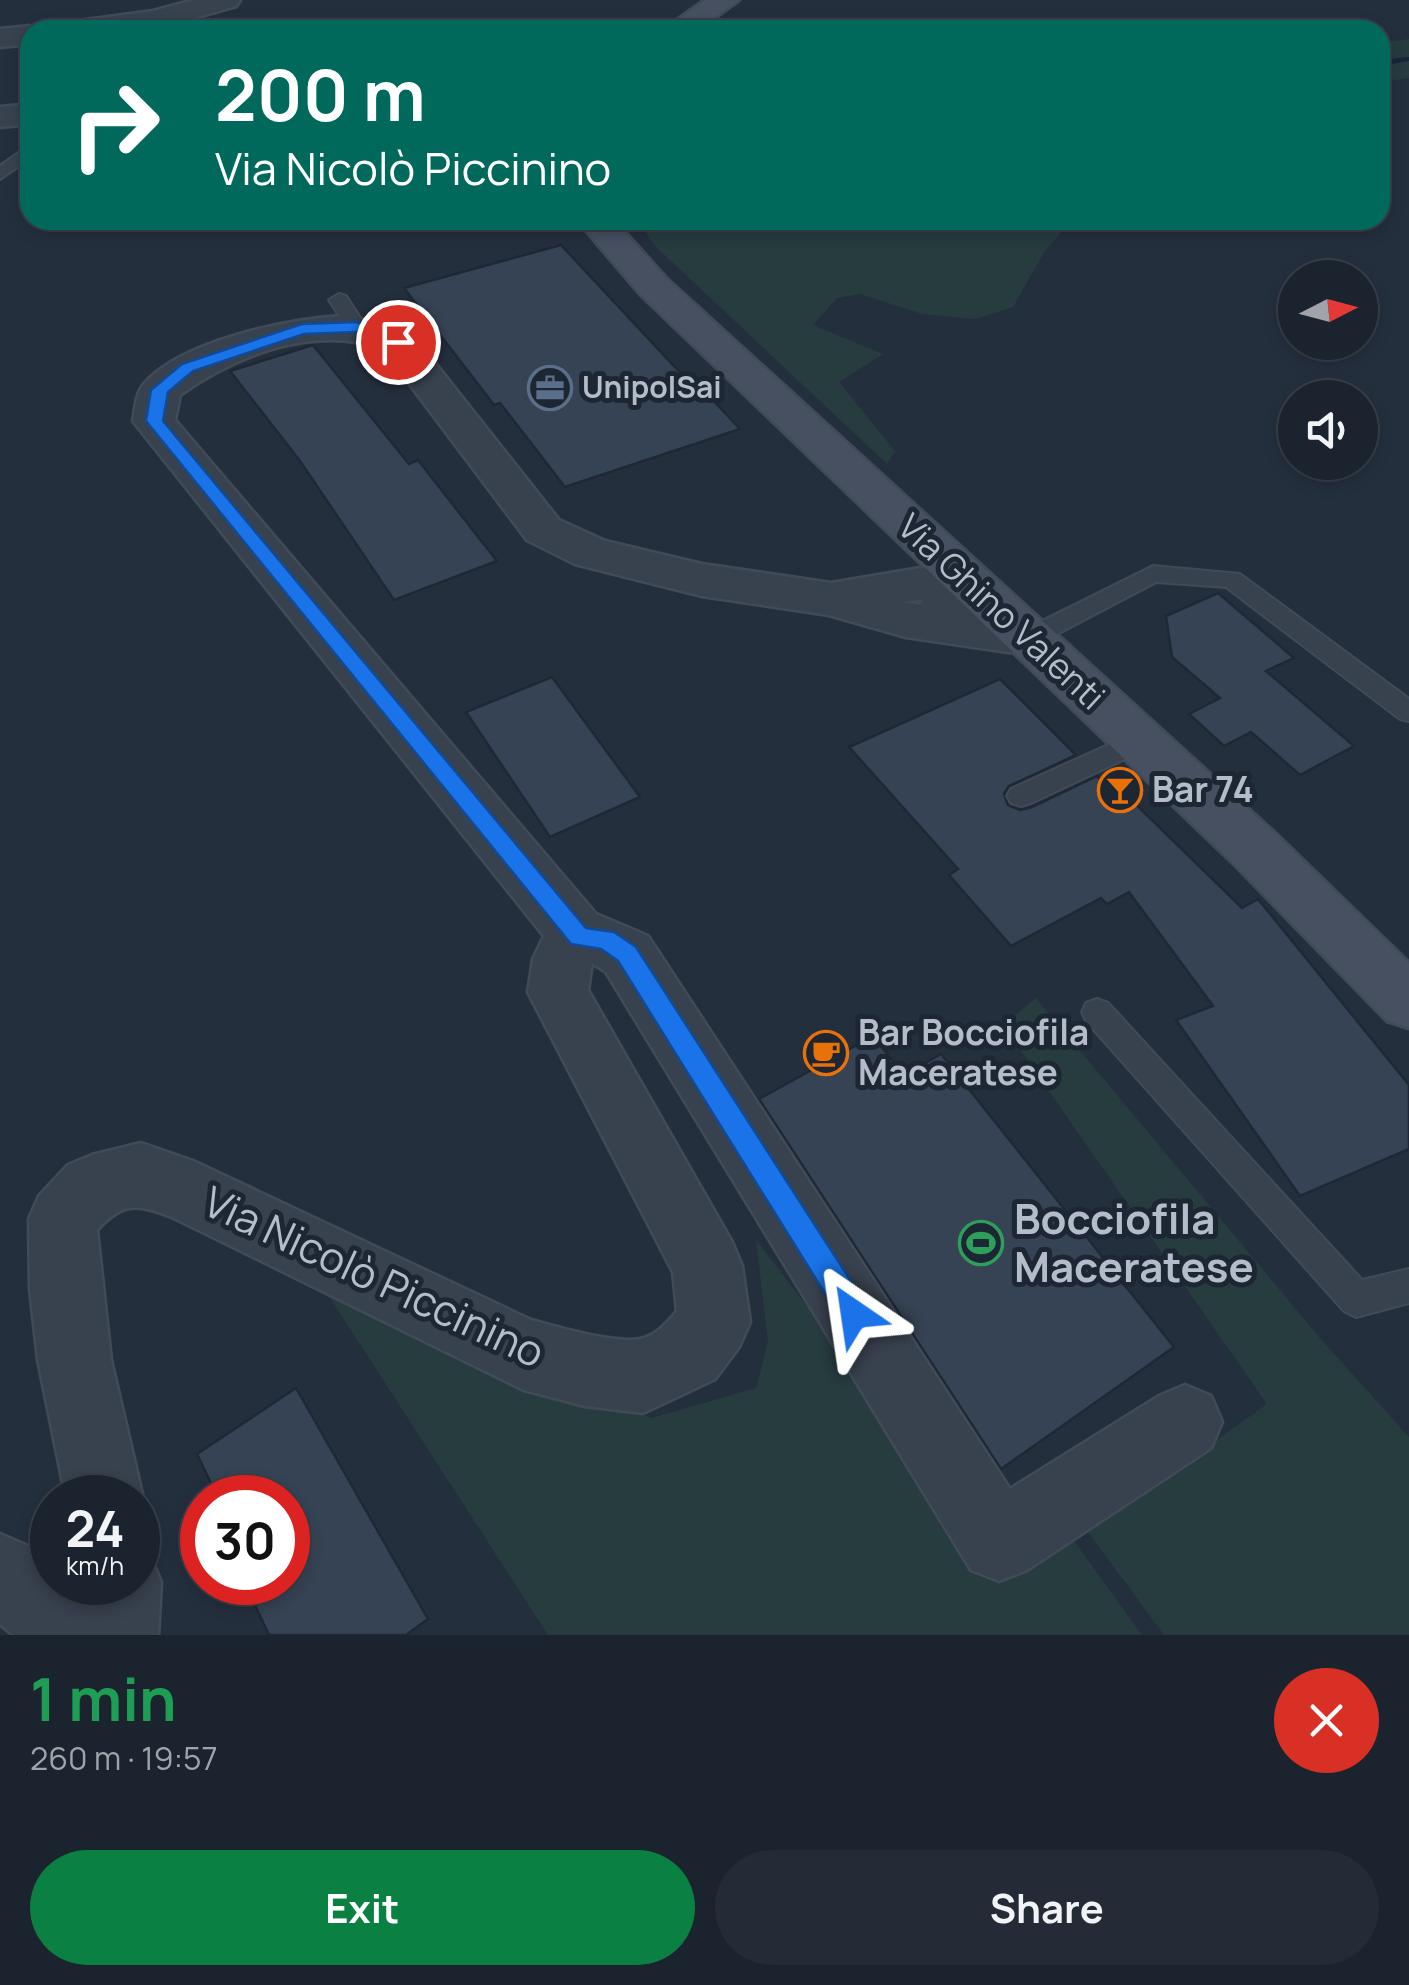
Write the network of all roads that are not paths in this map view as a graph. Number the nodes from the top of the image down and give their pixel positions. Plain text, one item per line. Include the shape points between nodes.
1 (226, 0) edge
2 (724, 0) edge
3 (193, 20) edge
4 (693, 20) edge
5 (20, 158) edge
6 (0, 174) edge
7 (604, 230) edge
8 (900, 518) junction
9 (972, 586) junction
10 (843, 596) junction
11 (906, 620) junction
12 (1030, 638) junction
13 (1409, 712) edge
14 (1139, 741) junction
15 (1022, 796) dead end
16 (580, 937) junction
17 (1409, 1002) edge
18 (1097, 1012) dead end
19 (1409, 1286) edge
20 (1184, 1422) dead end
21 (99, 1475) edge
22 (0, 1574) edge
23 (120, 1605) edge
24 (78, 1635) edge
25 (118, 1635) edge

1 - 3 street
2 - 4 main road
5 - 6 lane
7 - 8 main road, Via Ghino Valenti via 653,286
8 - 9 main road, Via Ghino Valenti
8 - 10 street via 906,550 889,572
9 - 10 street via 944,580
9 - 11 street via 948,609
9 - 12 main road, Via Ghino Valenti
10 - 11 street
10 - 16 street via 702,580 591,553 543,530 398,342 347,314 188,368 160,390 154,421
11 - 12 street
12 - 13 lane via 1153,574 1232,580
12 - 14 main road, Via Ghino Valenti
14 - 15 lane
14 - 17 main road, Via Ghino Valenti
16 - 20 street via 606,940 627,954 999,1542
16 - 21 street, Via Nicolò Piccinino via 558,963 558,992 707,1266 714,1322 689,1353 643,1376 524,1354 194,1193 141,1174 92,1187 63,1219 82,1411
18 - 19 lane via 1356,1299
22 - 24 street
23 - 25 street

